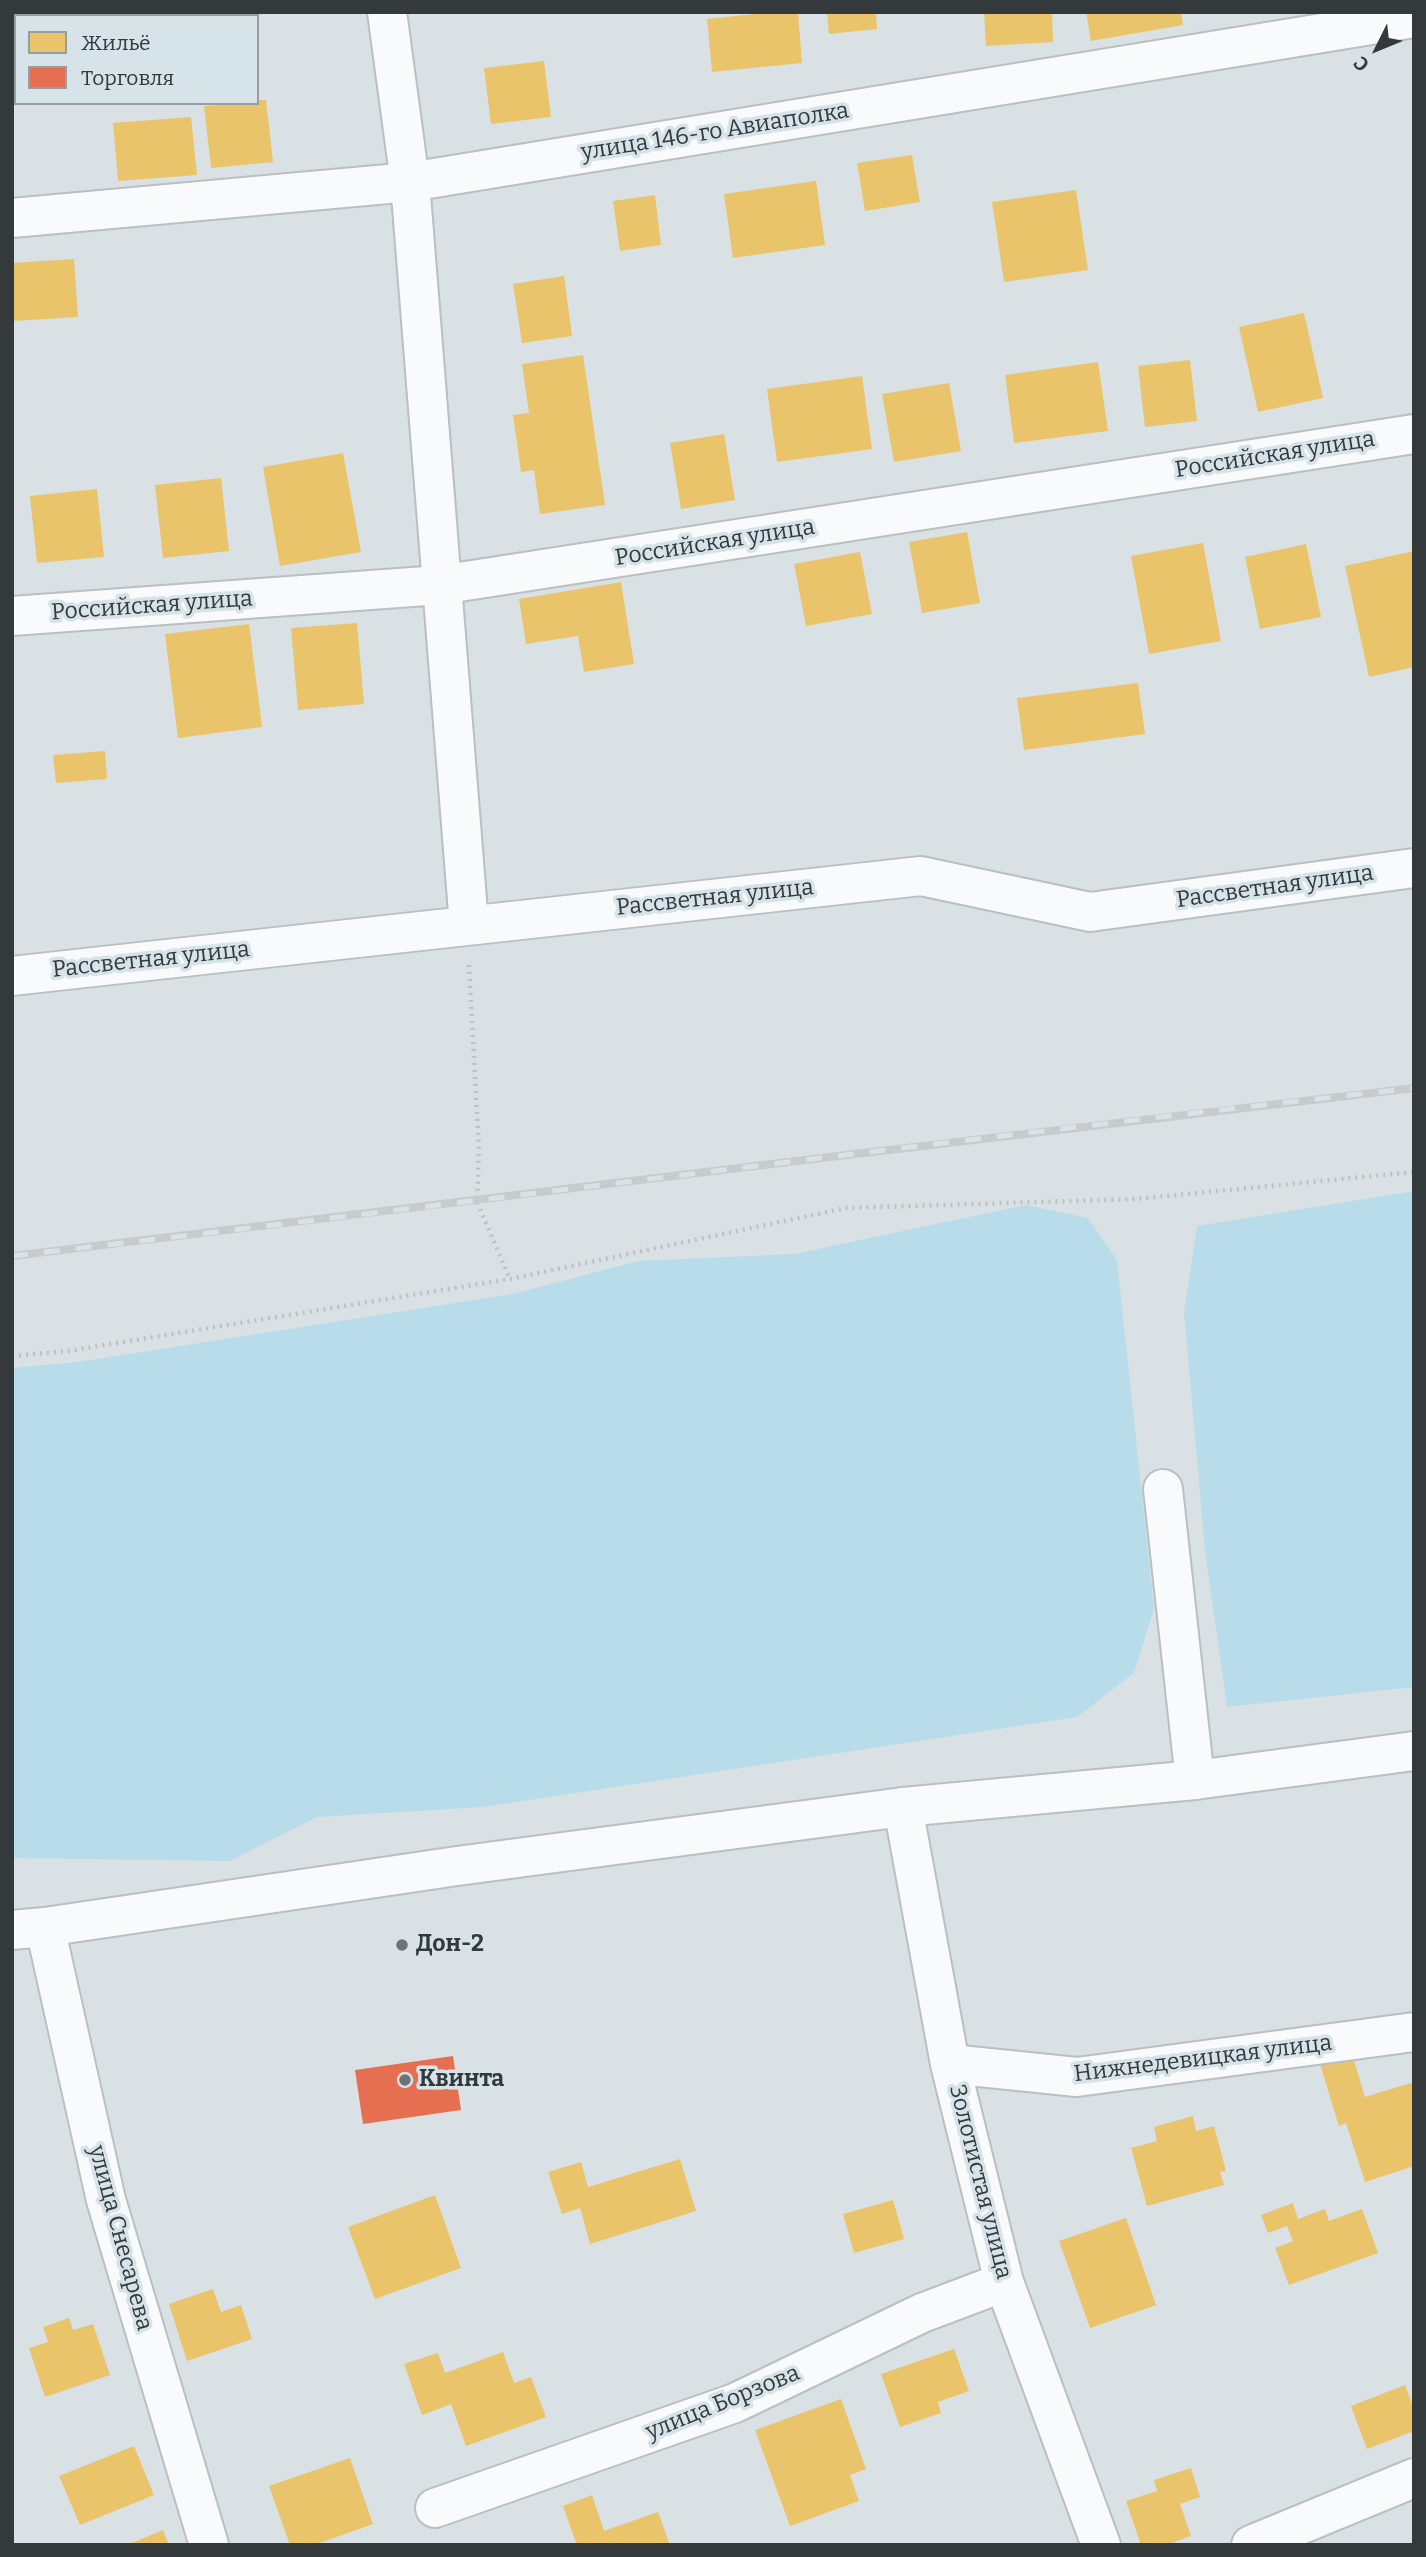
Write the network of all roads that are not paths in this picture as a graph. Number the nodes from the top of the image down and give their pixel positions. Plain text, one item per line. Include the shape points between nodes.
1 (387, 12) edge
2 (1414, 18) edge
3 (410, 182) junction
4 (12, 219) edge
5 (1414, 434) edge
6 (440, 585) junction
7 (12, 616) edge
8 (1414, 868) edge
9 (468, 925) junction
10 (12, 976) edge
11 (1163, 1489) dead end
12 (1414, 1751) edge
13 (1195, 1780) junction
14 (902, 1807) junction
15 (29, 1928) edge
16 (1414, 2032) edge
17 (950, 2064) junction
18 (1004, 2281) junction
19 (1414, 2478) edge
20 (435, 2508) dead end
21 (209, 2545) edge
22 (1101, 2545) edge
23 (1251, 2545) edge

1 - 3 street
2 - 3 street, улица 146-го Авиаполка
3 - 4 street, улица 146-го Авиаполка
3 - 6 street
5 - 6 street, Российская улица
6 - 7 street, Российская улица
6 - 9 street
8 - 9 street, Рассветная улица via 1090,912 921,876
9 - 10 street, Рассветная улица
11 - 13 street
12 - 13 street
13 - 14 street
14 - 15 street
14 - 17 street, Золотистая улица
15 - 21 street, улица Снесарева
16 - 17 street, Нижнедевицкая улица via 1077,2077
17 - 18 street, Золотистая улица
18 - 20 street, улица Борзова via 922,2313 735,2403
18 - 22 street, Золотистая улица
19 - 23 street

